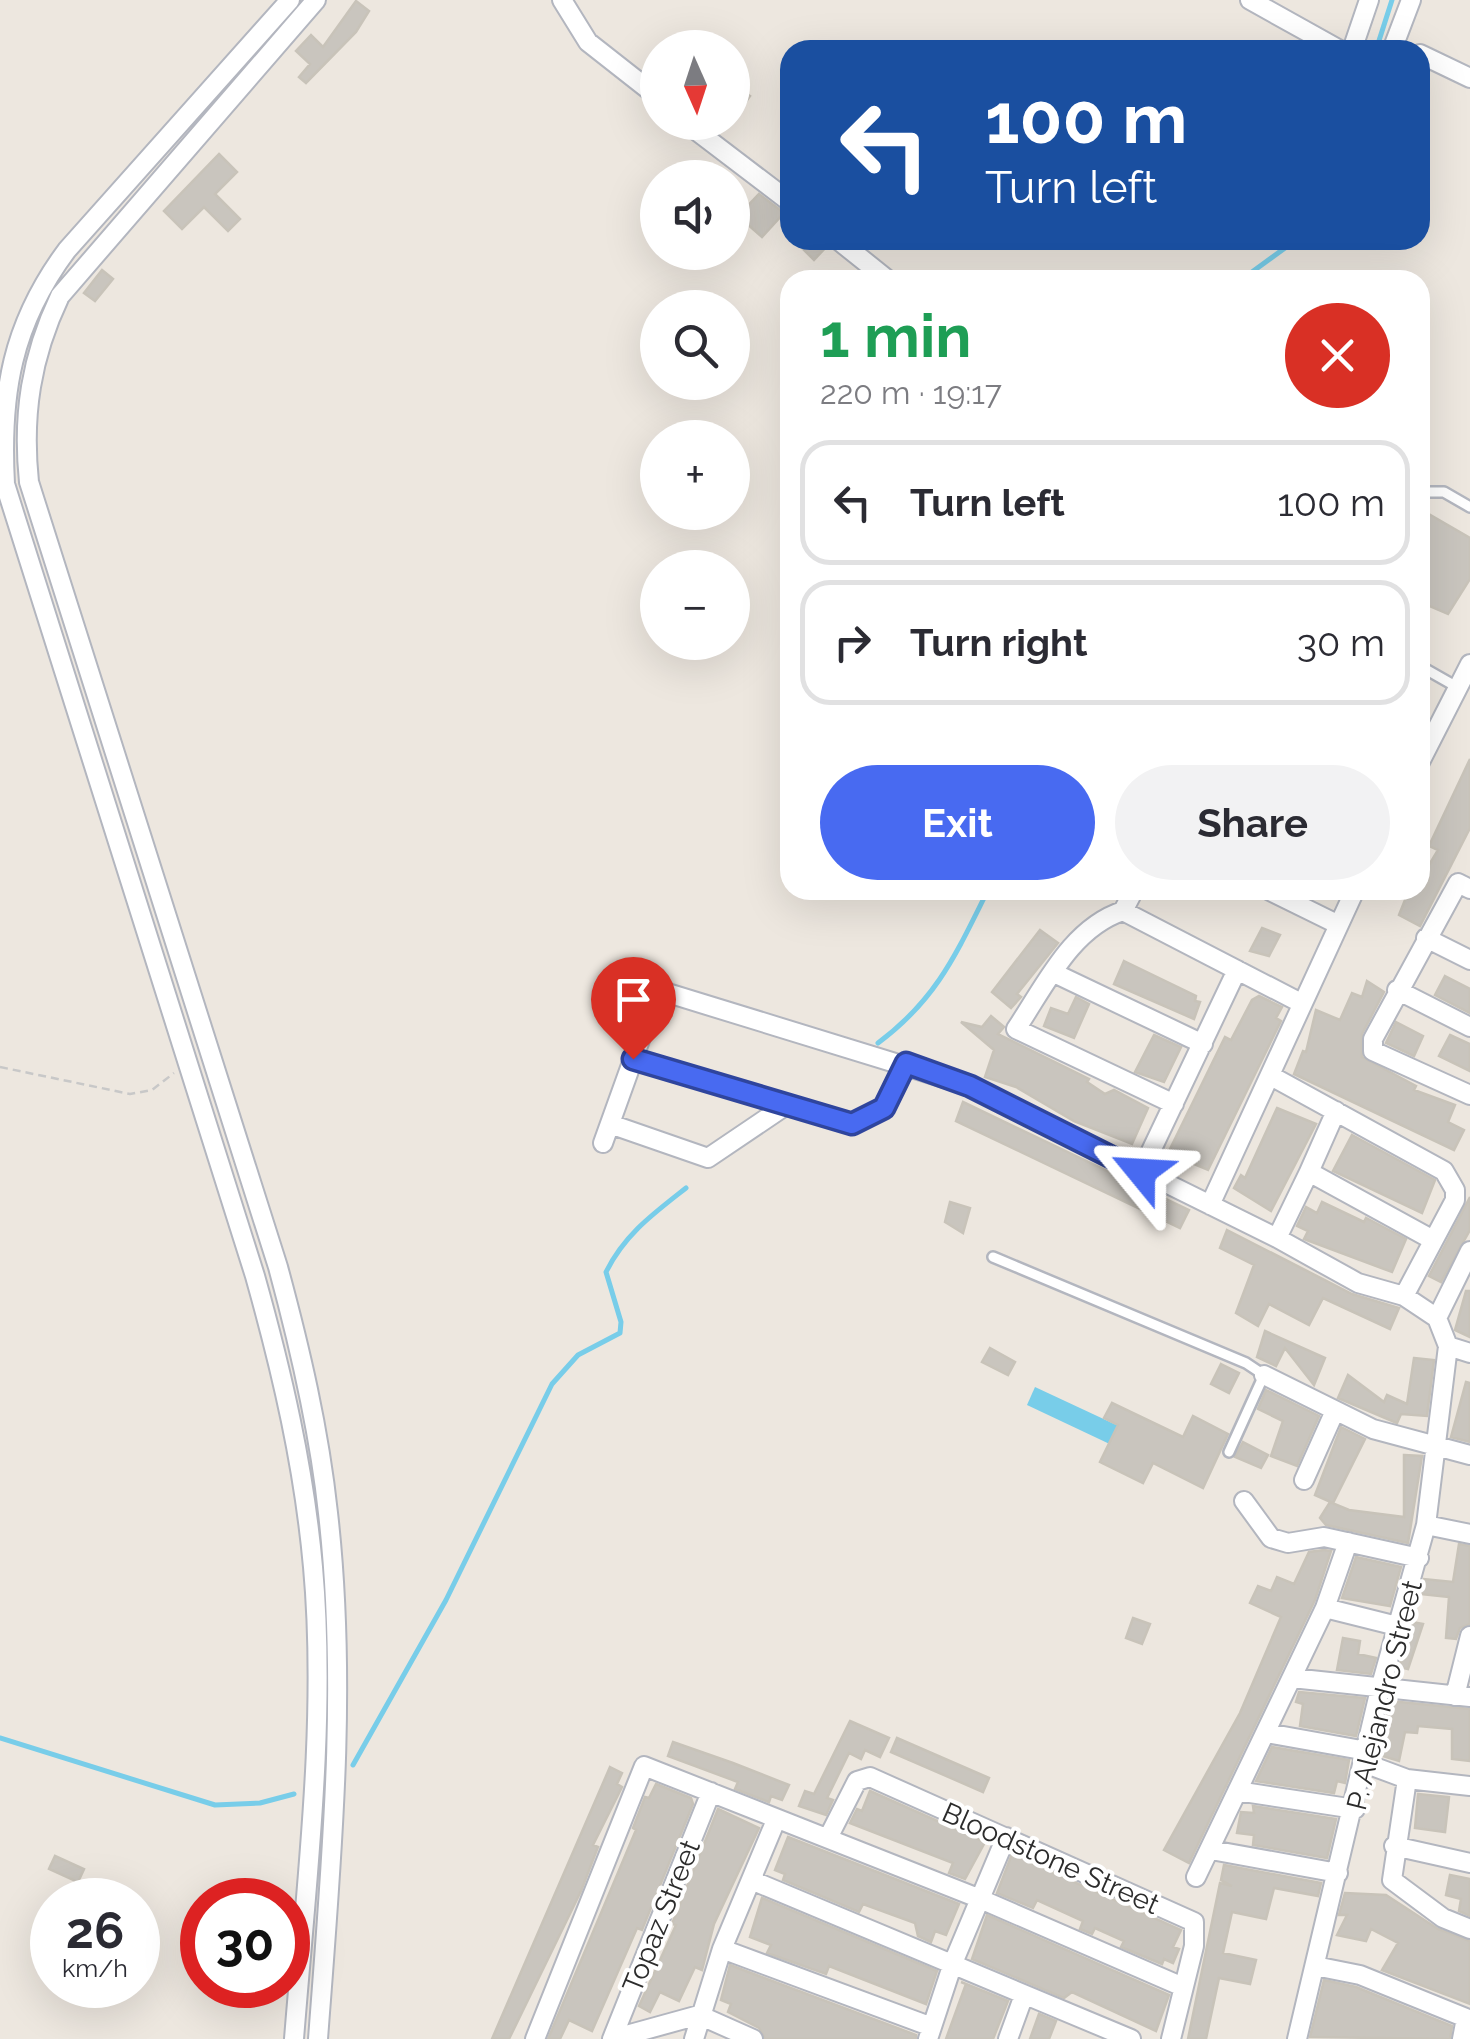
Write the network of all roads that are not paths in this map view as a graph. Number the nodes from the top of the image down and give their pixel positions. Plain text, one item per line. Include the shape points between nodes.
1 (290, 0) edge
2 (316, 0) edge
3 (562, 0) edge
4 (1250, 0) edge
5 (1369, 0) edge
6 (1411, 0) edge
7 (1322, 40) edge
8 (1355, 40) edge
9 (1402, 40) edge
10 (1430, 59) edge
11 (1470, 78) edge
12 (640, 83) edge
13 (224, 89) junction
14 (709, 140) edge
15 (780, 194) edge
16 (850, 250) edge
17 (876, 270) edge
18 (1430, 492) edge
19 (1470, 507) edge
20 (1470, 664) edge
21 (1430, 672) edge
22 (1458, 688) junction
23 (1430, 723) edge
24 (1470, 889) edge
25 (1129, 900) edge
26 (1288, 900) edge
27 (1350, 900) edge
28 (1124, 912) junction
29 (1337, 924) junction
30 (1426, 938) junction
31 (1470, 960) edge
32 (1237, 970) junction
33 (1054, 973) junction
34 (1397, 990) junction
35 (1301, 1003) junction
36 (1470, 1026) edge
37 (1203, 1044) junction
38 (633, 1059) junction
39 (906, 1063) junction
40 (1271, 1076) junction
41 (1470, 1096) edge
42 (1174, 1104) junction
43 (785, 1106) junction
44 (1336, 1111) junction
45 (610, 1124) junction
46 (604, 1143) dead end
47 (1141, 1172) junction
48 (1309, 1172) junction
49 (1210, 1205) junction
50 (1277, 1238) junction
51 (1433, 1240) junction
52 (1470, 1250) edge
53 (993, 1257) dead end
54 (1464, 1275) edge
55 (1404, 1296) junction
56 (1437, 1318) junction
57 (1448, 1346) junction
58 (1470, 1353) edge
59 (1264, 1375) junction
60 (1334, 1413) junction
61 (1436, 1449) junction
62 (1229, 1452) dead end
63 (1470, 1455) edge
64 (1304, 1480) dead end
65 (1244, 1501) dead end
66 (1426, 1525) junction
67 (1470, 1534) edge
68 (1348, 1542) junction
69 (1419, 1558) junction
70 (1325, 1608) junction
71 (1398, 1626) junction
72 (1470, 1636) edge
73 (1292, 1678) junction
74 (1380, 1688) junction
75 (1462, 1697) edge
76 (1266, 1733) junction
77 (1366, 1757) junction
78 (1407, 1779) junction
79 (1470, 1786) edge
80 (1237, 1791) junction
81 (710, 1792) junction
82 (1355, 1809) junction
83 (776, 1820) junction
84 (1006, 1837) junction
85 (828, 1838) junction
86 (1394, 1846) junction
87 (1210, 1850) junction
88 (1470, 1862) edge
89 (1338, 1873) junction
90 (1196, 1877) dead end
91 (305, 1878) edge
92 (751, 1880) junction
93 (978, 1898) junction
94 (1470, 1929) edge
95 (722, 1949) junction
96 (952, 1963) junction
97 (1314, 1966) junction
98 (310, 1967) edge
99 (324, 1969) junction
100 (1184, 1987) junction
101 (1024, 1995) junction
102 (297, 2008) edge
103 (699, 2015) junction
104 (930, 2033) edge
105 (294, 2039) edge
106 (318, 2039) edge
107 (535, 2039) edge
108 (612, 2039) edge
109 (694, 2039) edge
110 (753, 2039) edge
111 (1008, 2039) edge
112 (1131, 2039) edge
113 (1171, 2039) edge
114 (1298, 2039) edge
115 (1462, 2039) edge

1 - 13 street
2 - 13 street
3 - 12 street via 588,42
4 - 7 street
5 - 8 street
6 - 9 street
10 - 11 street
13 - 91 street via 66,250 36,291 8,377 2,447 5,484 280,1365 314,1570
13 - 99 street via 60,296 32,376 26,451 39,517 278,1267 310,1397 337,1636
14 - 15 street
16 - 17 street
18 - 19 lane
20 - 22 street
21 - 22 lane
22 - 23 street
24 - 30 street via 1458,884
25 - 28 street
26 - 29 street
27 - 29 street
28 - 32 street
28 - 33 street via 1100,918 1083,932
29 - 35 street
30 - 31 street
30 - 34 street
32 - 35 street
32 - 37 street
33 - 37 street
33 - 42 street via 1016,1029
34 - 36 street
34 - 41 street via 1373,1051
35 - 40 street
37 - 42 street
38 - 39 street via 658,990
38 - 43 street
38 - 45 street
39 - 43 street via 884,1108 852,1124
39 - 47 street via 970,1086
40 - 44 street
40 - 49 street
42 - 47 street
43 - 45 street via 708,1158
44 - 48 street
44 - 51 street via 1444,1172 1455,1200
45 - 46 street
47 - 49 street
48 - 50 street
48 - 51 street
49 - 50 street
50 - 55 street via 1358,1283
51 - 55 street
52 - 54 street
53 - 59 lane
54 - 56 street
55 - 56 street
56 - 57 street
57 - 58 street
57 - 61 street, P. Alejandro Street
59 - 60 street
59 - 62 lane
60 - 61 street
60 - 64 street
61 - 63 street
61 - 66 street, P. Alejandro Street
65 - 68 street via 1270,1538
66 - 67 street
66 - 69 street, P. Alejandro Street
68 - 69 street
68 - 70 street
69 - 71 street, P. Alejandro Street
70 - 71 street
70 - 73 street
71 - 74 street, P. Alejandro Street
72 - 75 street
73 - 74 street
73 - 76 street
74 - 75 street
74 - 77 street, P. Alejandro Street
76 - 77 street
76 - 80 street
77 - 78 street
77 - 82 street, P. Alejandro Street
78 - 79 street
78 - 86 street
80 - 82 street
80 - 87 street
81 - 83 street
81 - 107 street via 644,1766
81 - 108 street, Topaz Street
82 - 89 street, P. Alejandro Street
83 - 85 street
83 - 92 street
84 - 85 street, Bloodstone Street via 870,1777 857,1780
84 - 93 street
84 - 100 street, Bloodstone Street via 1194,1922
85 - 93 street
86 - 88 street
86 - 94 street via 1392,1880 1442,1918
87 - 89 street
87 - 90 street
89 - 97 street, P. Alejandro Street
92 - 95 street
92 - 96 street
93 - 96 street
93 - 100 street
95 - 103 street
95 - 104 street
96 - 101 street
96 - 104 street
97 - 114 street, P. Alejandro Street
97 - 115 street via 1360,1975 1466,2018
98 - 99 street
99 - 106 street
100 - 113 street, Bloodstone Street
101 - 111 street
101 - 112 street
102 - 105 street
103 - 108 street
103 - 109 street
103 - 110 street

